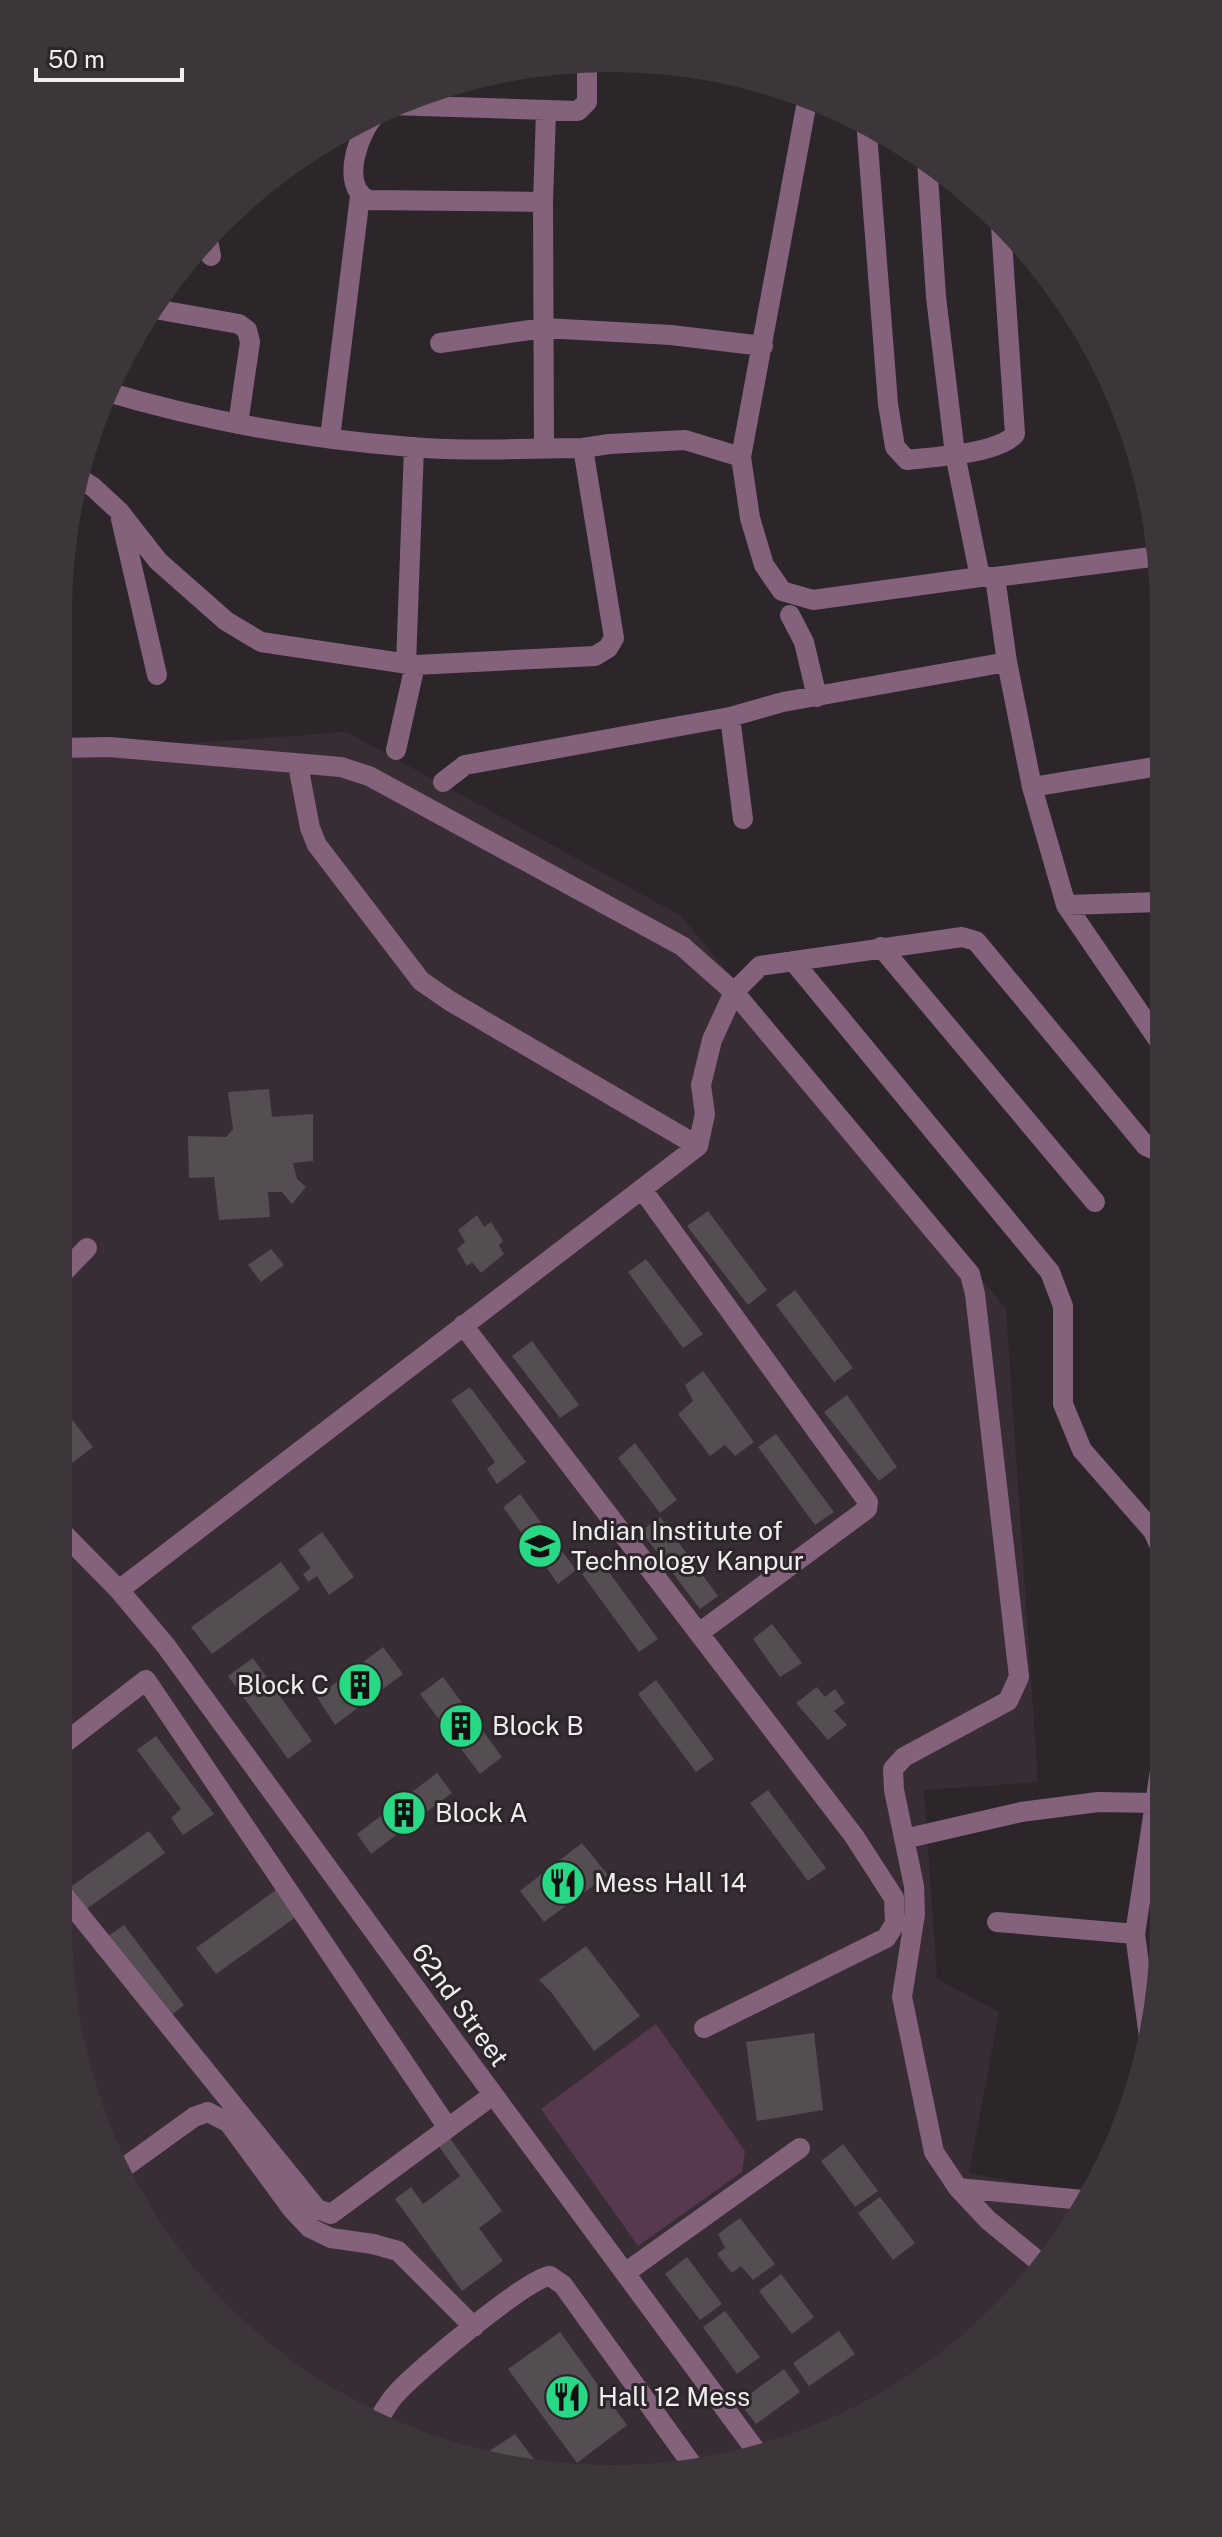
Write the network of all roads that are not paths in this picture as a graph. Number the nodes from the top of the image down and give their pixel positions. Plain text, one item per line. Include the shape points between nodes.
1 (587, 73) edge
2 (428, 105) edge
3 (806, 109) edge
4 (546, 112) junction
5 (363, 133) edge
6 (867, 137) edge
7 (928, 175) edge
8 (360, 196) junction
9 (543, 202) junction
10 (1002, 241) edge
11 (164, 311) edge
12 (544, 328) junction
13 (440, 343) dead end
14 (763, 346) junction
15 (118, 395) edge
16 (238, 424) junction
17 (330, 438) junction
18 (414, 447) junction
19 (544, 448) junction
20 (583, 448) junction
21 (955, 454) junction
22 (741, 457) junction
23 (87, 483) edge
24 (119, 511) junction
25 (1147, 557) edge
26 (988, 577) junction
27 (790, 615) dead end
28 (1007, 662) junction
29 (410, 665) junction
30 (157, 675) dead end
31 (817, 697) junction
32 (730, 717) junction
33 (72, 748) edge
34 (396, 750) dead end
35 (298, 765) junction
36 (1150, 768) edge
37 (443, 782) dead end
38 (1032, 787) junction
39 (743, 819) dead end
40 (1150, 902) edge
41 (1066, 905) junction
42 (881, 947) junction
43 (793, 961) junction
44 (734, 992) junction
45 (1150, 1028) edge
46 (698, 1146) junction
47 (1150, 1148) edge
48 (642, 1189) junction
49 (1095, 1202) dead end
50 (87, 1248) dead end
51 (72, 1264) edge
52 (463, 1325) junction
53 (1150, 1528) edge
54 (72, 1542) edge
55 (119, 1590) junction
56 (699, 1633) junction
57 (72, 1737) edge
58 (1150, 1808) edge
59 (904, 1839) junction
60 (1150, 1870) edge
61 (72, 1905) edge
62 (997, 1922) dead end
63 (1135, 1934) junction
64 (1144, 2002) edge
65 (704, 2028) dead end
66 (493, 2095) junction
67 (448, 2128) junction
68 (800, 2148) dead end
69 (128, 2164) edge
70 (958, 2188) junction
71 (1076, 2199) edge
72 (1035, 2259) edge
73 (625, 2273) junction
74 (474, 2327) junction
75 (383, 2414) edge
76 (753, 2446) edge
77 (688, 2459) edge

1 - 4 street via 583,108
2 - 4 street
3 - 14 street
4 - 9 street
5 - 8 street via 353,172
6 - 21 street via 883,361 895,447 907,460
7 - 21 street
8 - 9 street
8 - 17 street
9 - 12 street
10 - 21 street via 1015,434 1004,443
11 - 16 street via 239,324 247,330 250,342
12 - 13 street
12 - 14 street
12 - 19 street
14 - 22 street
15 - 16 street
16 - 17 street
17 - 18 street
18 - 19 street
18 - 29 street
19 - 20 street
20 - 22 street via 685,440
20 - 29 street via 614,638 608,648 595,656
21 - 26 street
22 - 26 street via 764,565 782,591 813,600
23 - 24 street
24 - 29 street via 158,561 226,621 261,642
24 - 30 street
25 - 26 street
26 - 28 street
27 - 31 street via 804,642
28 - 31 street
28 - 38 street
29 - 34 street
31 - 32 street
32 - 37 street via 465,765
32 - 39 street
33 - 35 street
35 - 44 street via 341,767 399,791 682,946
35 - 46 street via 317,845 421,981
36 - 38 street
38 - 41 street
40 - 41 street
41 - 45 street
42 - 43 street
42 - 47 street via 962,937 976,941
42 - 49 street
43 - 44 street via 760,965
43 - 53 street via 1050,1272 1063,1306 1063,1404 1082,1450
44 - 46 street via 712,1040 701,1085 705,1114
44 - 59 street via 973,1282 1019,1677 1008,1701 904,1757 893,1769
46 - 48 street
48 - 52 street
48 - 56 street via 868,1502 867,1509
50 - 51 street
52 - 55 street
52 - 56 street
54 - 55 street, 62nd Street
55 - 66 street, 62nd Street via 166,1646
56 - 65 street via 854,1836 894,1898 895,1924 886,1938
57 - 67 street via 146,1680
58 - 59 street via 1098,1802 1021,1812
59 - 70 street via 915,1914 902,1997 934,2152
60 - 63 street
61 - 67 street via 317,2209 331,2214
62 - 63 street
63 - 64 street
66 - 67 street
66 - 73 street, 62nd Street
68 - 73 street
69 - 74 street via 208,2112 229,2123 310,2228 331,2238 398,2251
70 - 71 street
70 - 72 street
73 - 76 street, 62nd Street
74 - 75 street via 396,2393
74 - 77 street via 535,2280 550,2276 563,2285

